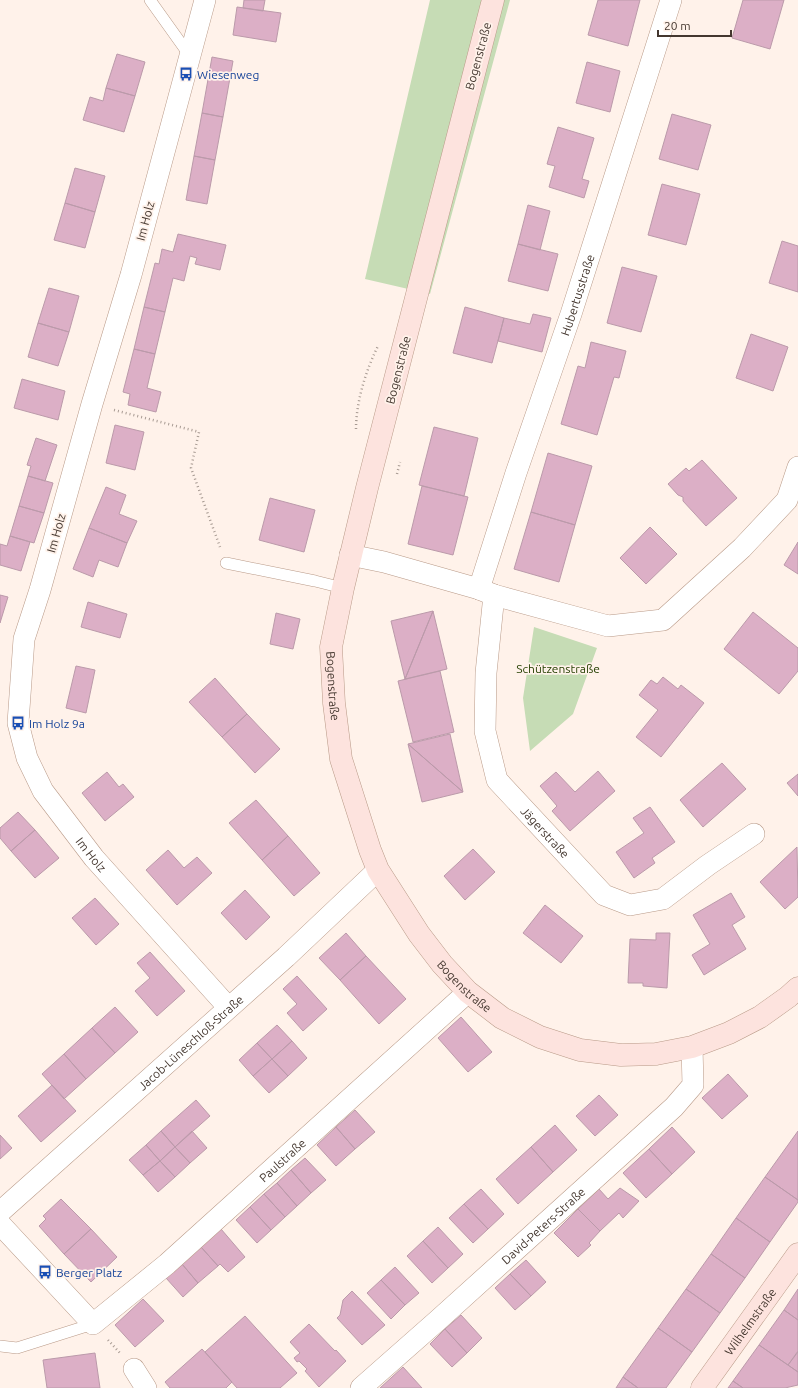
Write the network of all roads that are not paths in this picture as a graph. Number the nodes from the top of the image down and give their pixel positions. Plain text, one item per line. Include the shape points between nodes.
1 (150, 0) edge
2 (206, 0) edge
3 (493, 0) edge
4 (671, 0) edge
5 (191, 57) junction
6 (798, 467) edge
7 (350, 555) junction
8 (226, 563) road end
9 (343, 588) junction
10 (487, 592) junction
11 (754, 834) dead end
12 (378, 870) junction
13 (798, 988) edge
14 (468, 992) junction
15 (228, 1007) junction
16 (692, 1047) junction
17 (0, 1212) edge
18 (0, 1224) edge
19 (798, 1254) edge
20 (93, 1324) junction
21 (0, 1346) edge
22 (134, 1368) road end
23 (146, 1388) edge
24 (361, 1388) edge
25 (702, 1388) edge

1 - 5 lane
2 - 5 street, Im Holz
3 - 7 main road, Bogenstraße
4 - 10 street, Hubertusstraße via 571,314 516,473
5 - 15 street, Im Holz via 131,275 24,639 18,722 27,758 43,792 94,858
6 - 10 street via 787,500 742,548 663,620 608,626
7 - 9 main road, Bogenstraße
7 - 10 street via 384,562
8 - 9 lane
9 - 12 main road, Bogenstraße via 331,647 334,703 341,759
10 - 11 street, Jägerstraße via 485,731 497,780 604,895 630,905 663,900
12 - 14 main road, Bogenstraße via 419,934
12 - 15 street, Jacob-Lüneschloß-Straße via 286,957
13 - 16 main road, Bogenstraße via 760,1016 729,1033
14 - 16 main road, Bogenstraße via 502,1018 540,1037 580,1050 621,1055 656,1054
14 - 20 street, Paulstraße via 167,1264
15 - 17 street, Jacob-Lüneschloß-Straße
16 - 24 street, David-Peters-Straße via 693,1085 674,1107
18 - 20 street
19 - 25 main road, Wilhelmstraße
20 - 21 lane via 17,1348
22 - 23 street

